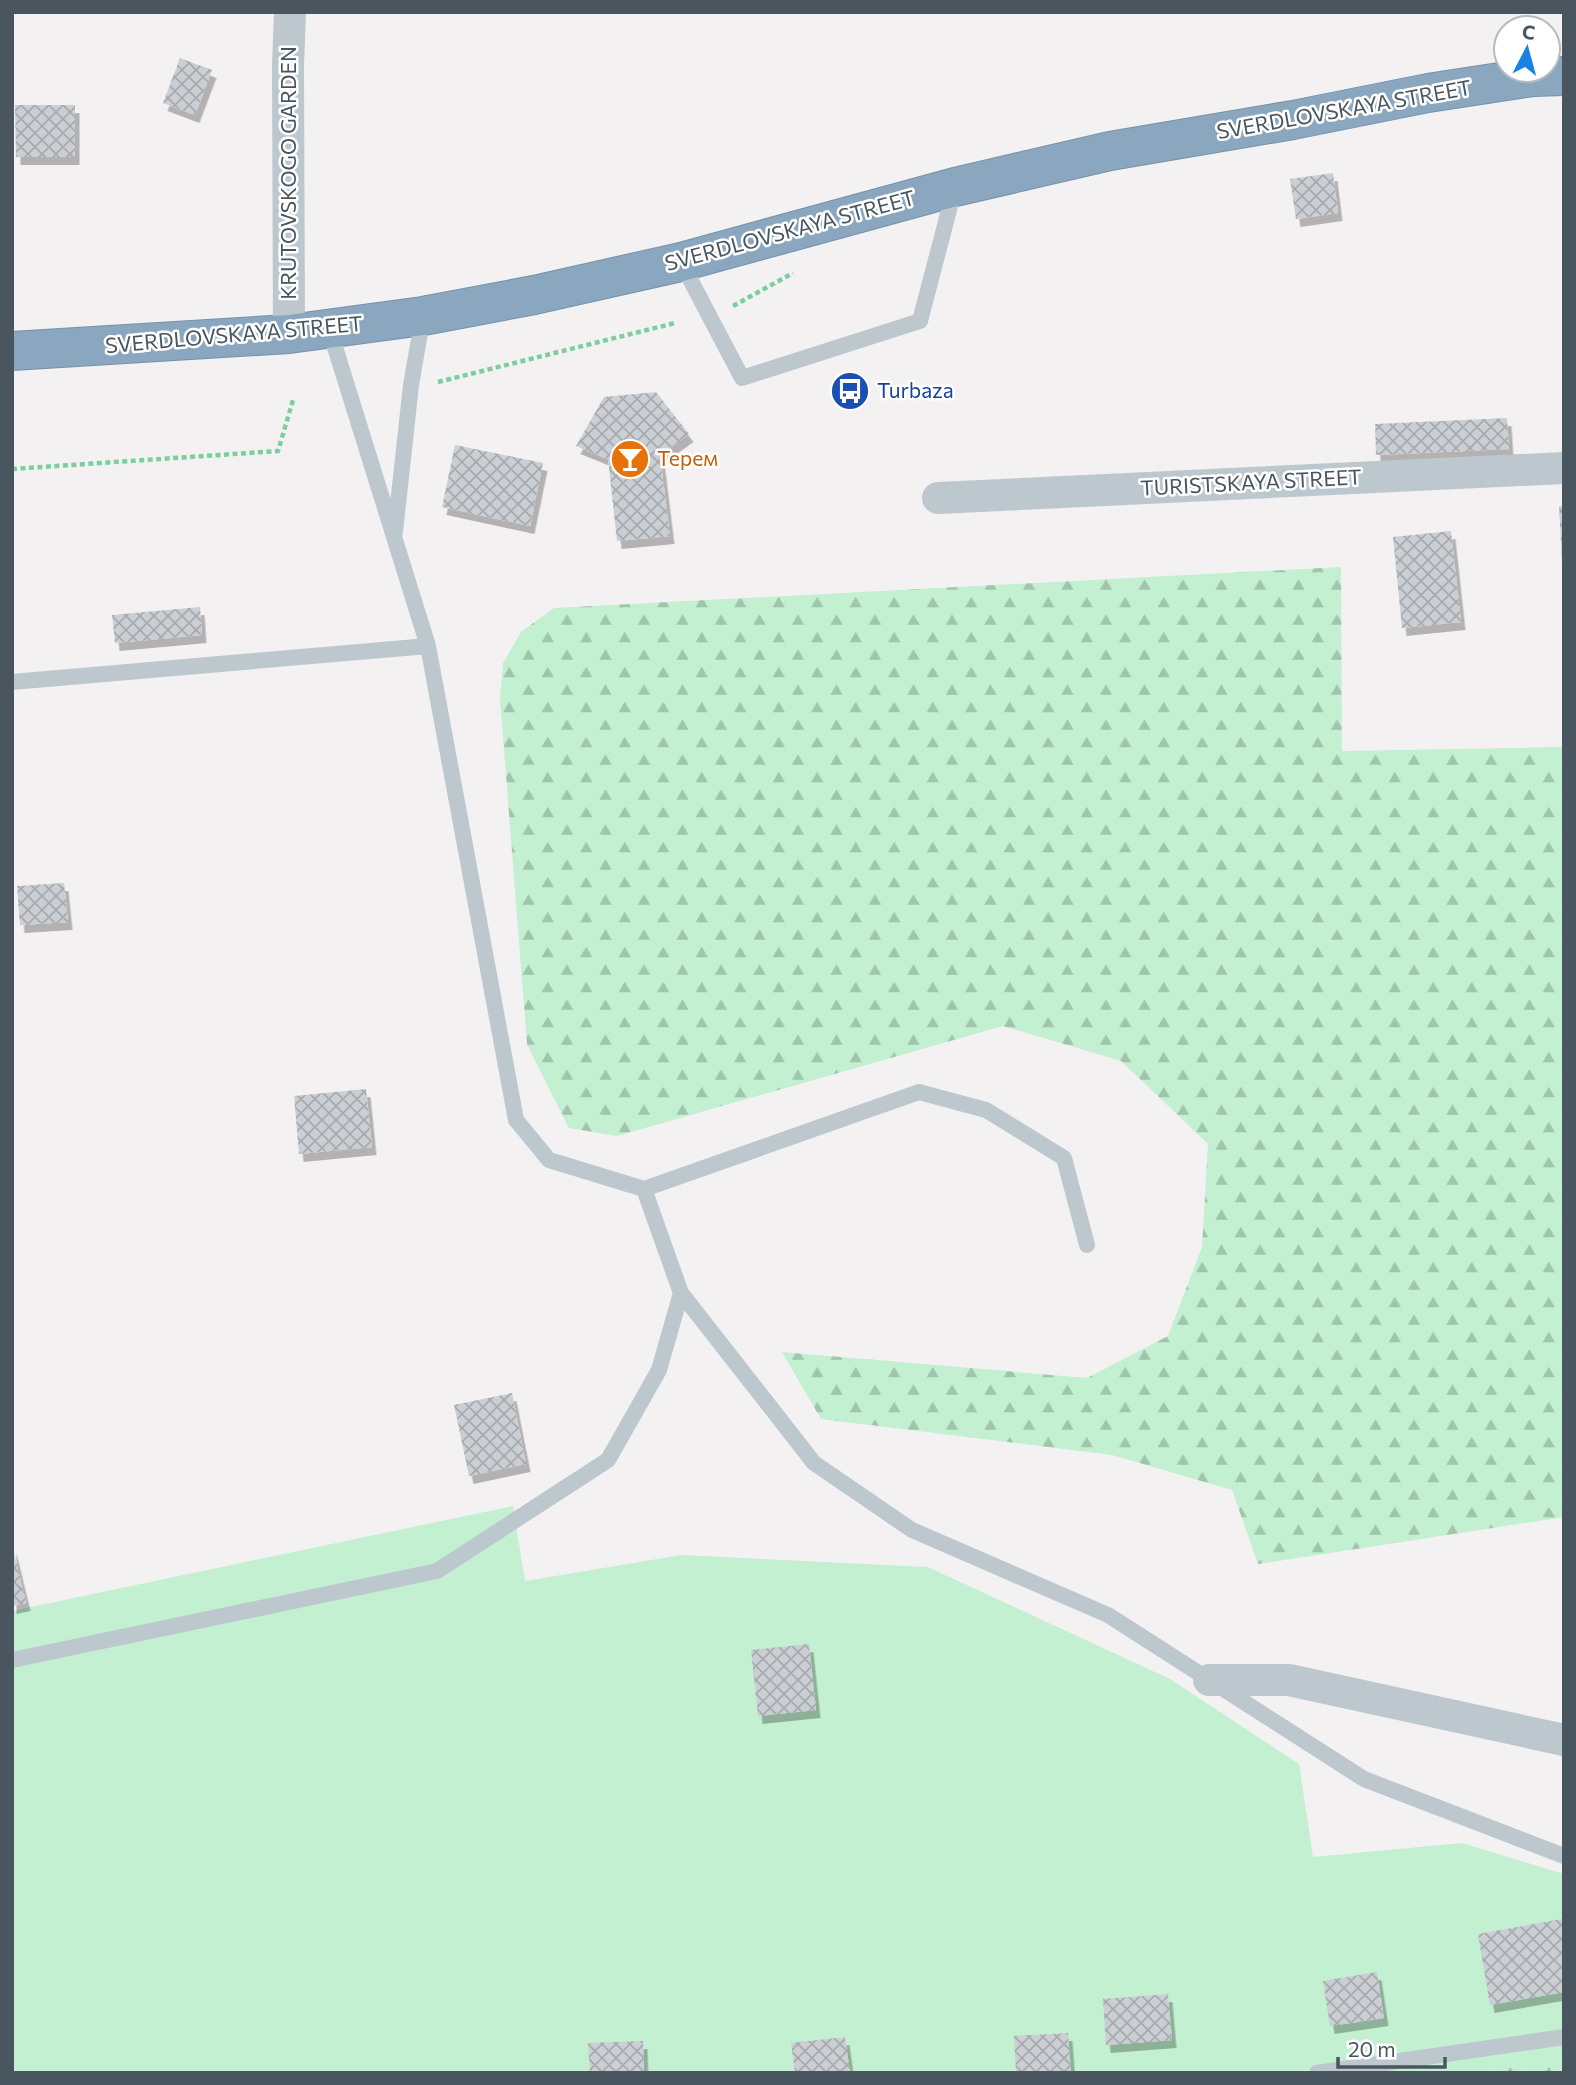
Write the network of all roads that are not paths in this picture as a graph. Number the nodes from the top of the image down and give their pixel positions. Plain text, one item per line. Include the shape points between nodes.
1 (290, 12) edge
2 (1564, 76) edge
3 (955, 187) junction
4 (681, 262) junction
5 (423, 316) junction
6 (329, 328) junction
7 (289, 334) junction
8 (12, 351) edge
9 (1564, 468) edge
10 (938, 498) dead end
11 (394, 540) junction
12 (428, 646) junction
13 (12, 682) edge
14 (644, 1189) junction
15 (1087, 1245) dead end
16 (681, 1293) junction
17 (12, 1660) edge
18 (1209, 1680) junction
19 (1564, 1740) edge
20 (1564, 1856) edge
21 (1564, 2038) edge
22 (1317, 2073) edge

1 - 7 street, KRUTOVSKOGO GARDEN
2 - 3 highway, SVERDLOVSKAYA STREET via 1428,93 1110,151
3 - 4 highway, SVERDLOVSKAYA STREET
3 - 4 lane via 920,321 742,378
4 - 5 highway, SVERDLOVSKAYA STREET
5 - 6 highway, SVERDLOVSKAYA STREET
5 - 11 lane
6 - 7 highway, SVERDLOVSKAYA STREET
6 - 11 lane
7 - 8 highway, SVERDLOVSKAYA STREET
9 - 10 street, TURISTSKAYA STREET
11 - 12 lane
12 - 13 lane
12 - 14 lane via 516,1120 549,1160
14 - 15 lane via 919,1092 986,1110 1064,1157
14 - 16 lane
16 - 17 lane via 659,1370 608,1460 437,1571
16 - 18 lane via 814,1463 912,1530 1108,1615
18 - 19 street via 1289,1680
18 - 20 lane via 1364,1779
21 - 22 lane

